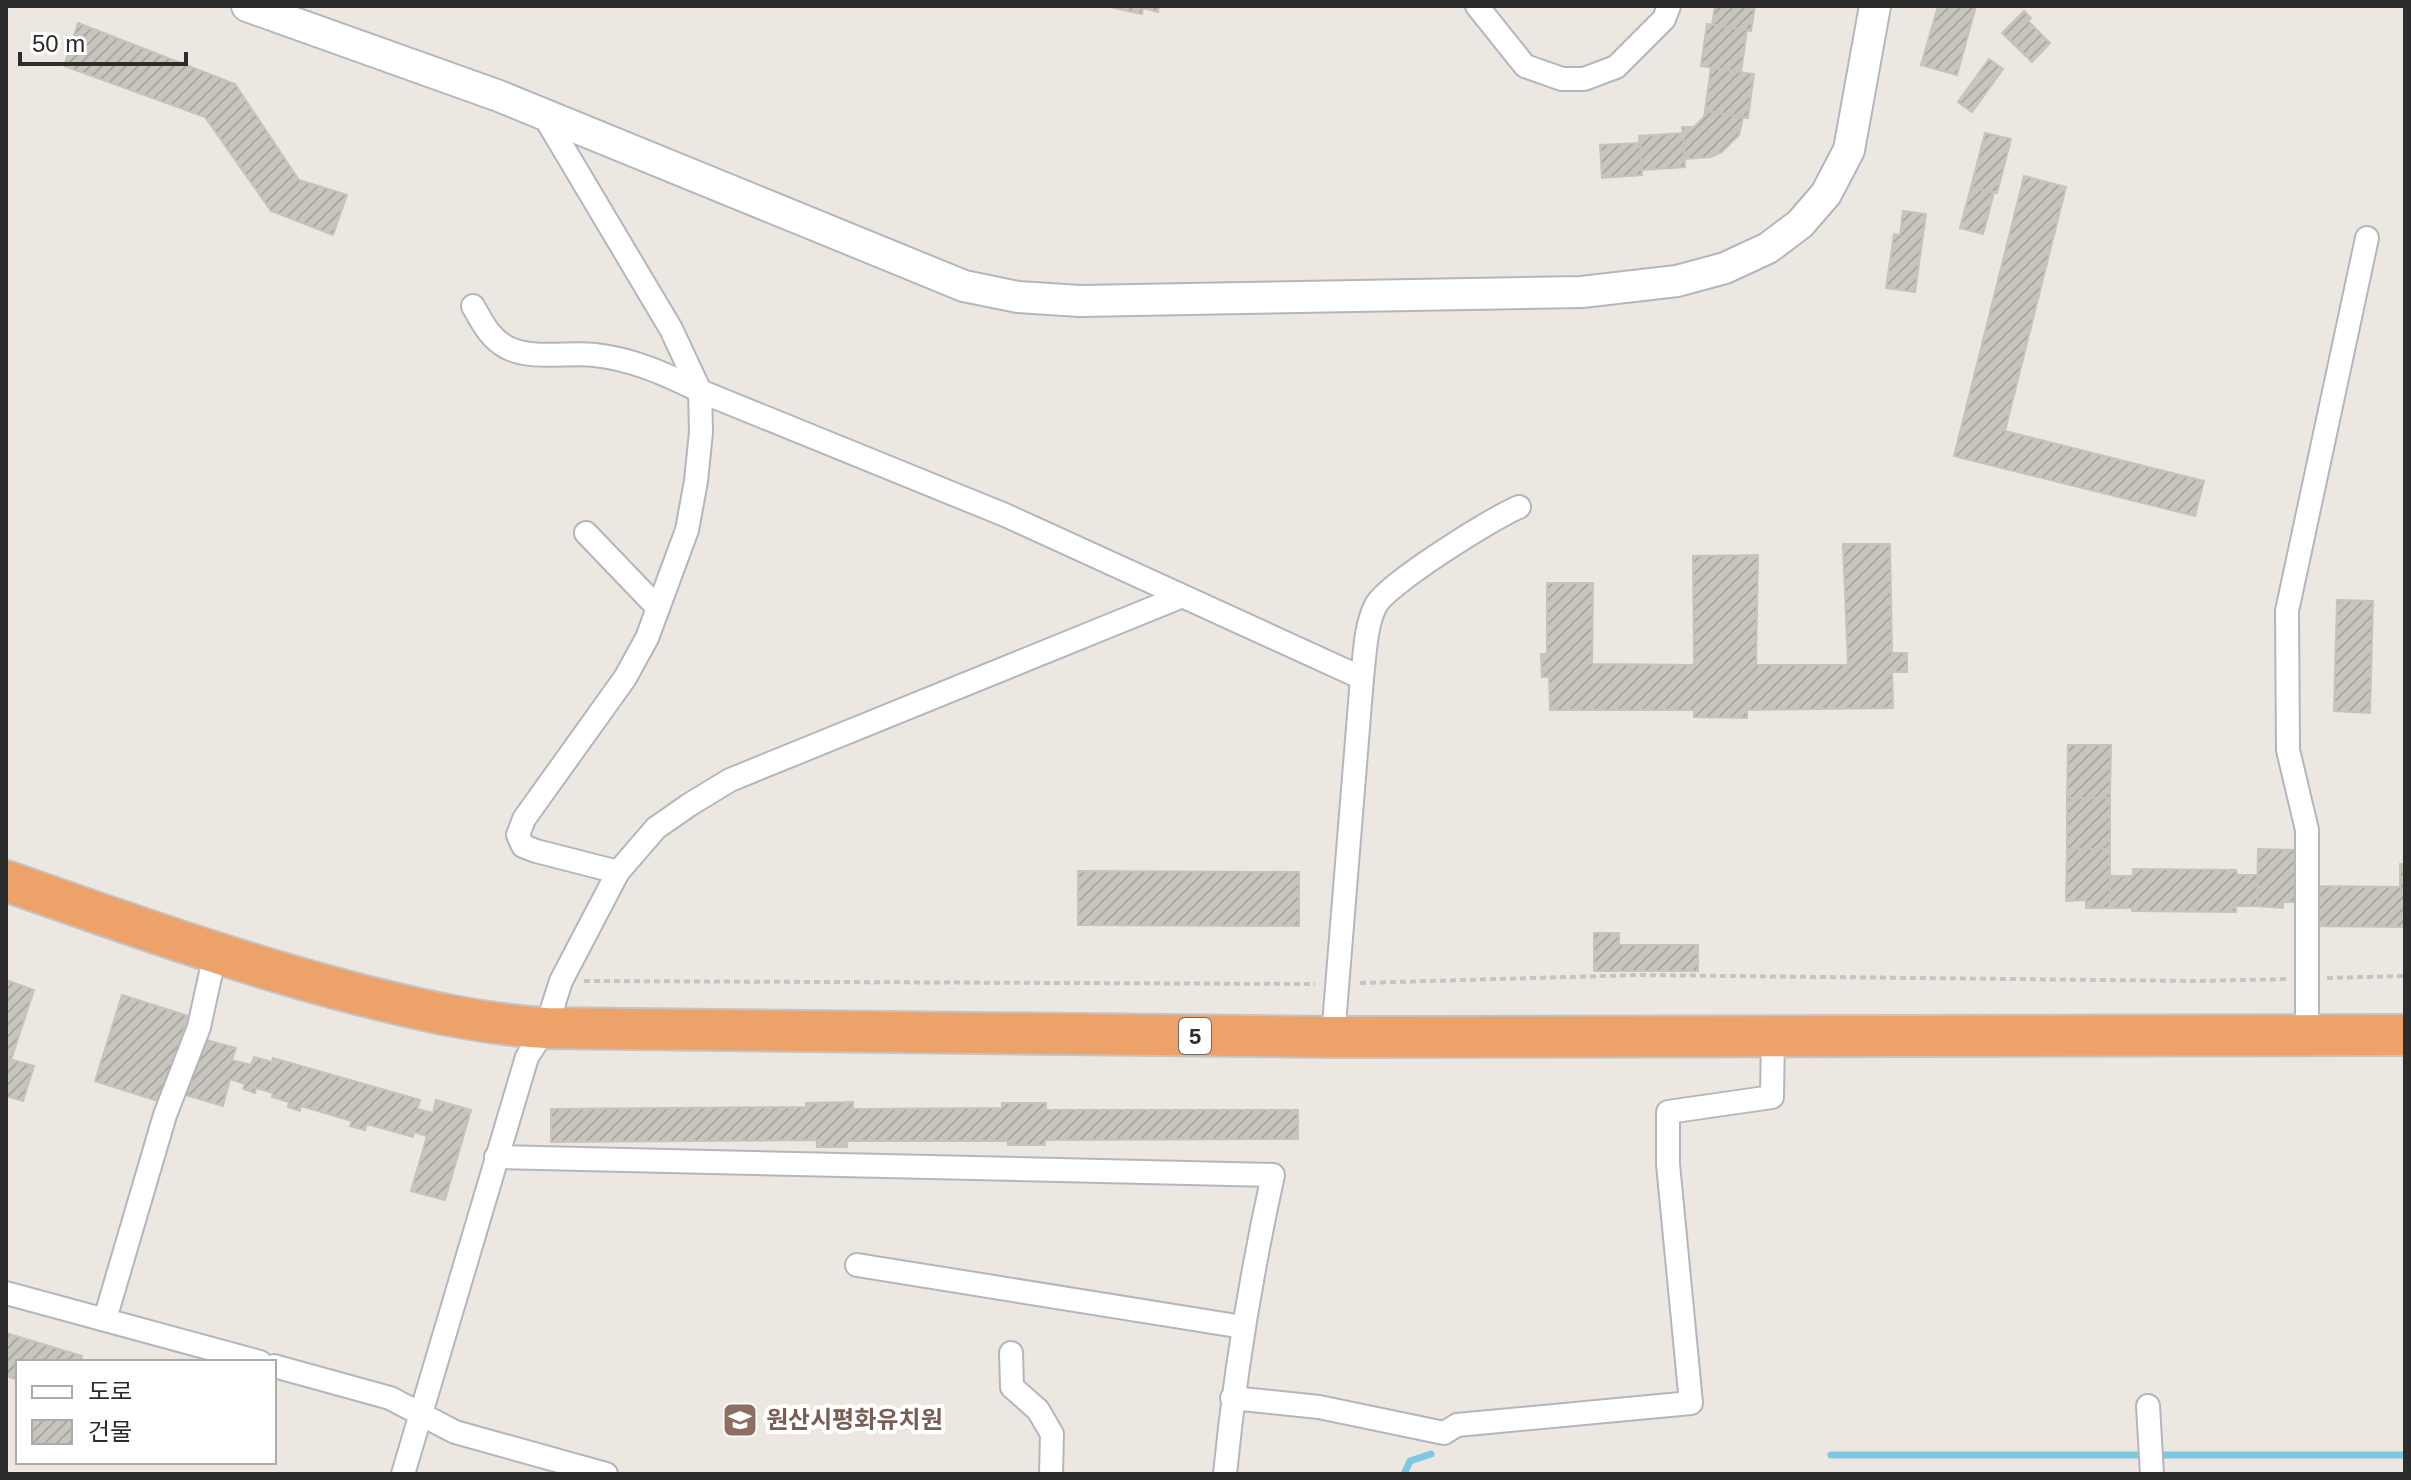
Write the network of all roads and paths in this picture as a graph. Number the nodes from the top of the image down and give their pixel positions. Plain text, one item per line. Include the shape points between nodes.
1 (247, 6) edge
2 (1477, 6) edge
3 (1669, 6) edge
4 (1875, 6) edge
5 (543, 114) junction
6 (2367, 238) dead end
7 (473, 306) dead end
8 (700, 391) junction
9 (1519, 507) dead end
10 (586, 533) dead end
11 (1180, 597) junction
12 (658, 608) junction
13 (1362, 678) junction
14 (618, 872) junction
15 (6, 881) edge
16 (215, 954) junction
17 (2405, 976) edge
18 (2300, 978) dead end
19 (2315, 978) dead end
20 (561, 981) junction
21 (1358, 983) dead end
22 (1327, 984) dead end
23 (546, 1028) junction
24 (2307, 1035) junction
25 (2405, 1035) edge
26 (1773, 1036) junction
27 (1333, 1037) junction
28 (496, 1157) junction
29 (857, 1265) dead end
30 (6, 1293) edge
31 (105, 1319) junction
32 (1243, 1327) junction
33 (1011, 1353) dead end
34 (253, 1360) edge
35 (276, 1367) edge
36 (1232, 1398) junction
37 (2148, 1406) dead end
38 (420, 1413) junction
39 (2152, 1472) edge
40 (403, 1474) edge
41 (606, 1474) edge
42 (1051, 1474) edge
43 (1225, 1474) edge

1 - 5 street
2 - 3 street via 1525,66 1562,79 1584,79 1616,67 1664,19
4 - 5 street via 1849,150 1826,194 1800,224 1768,248 1725,268 1677,281 1582,292 1080,301 1018,297 964,286
5 - 8 street via 671,329
6 - 24 street via 2287,611 2288,750 2307,830
7 - 8 street via 489,333 508,348 596,355 656,369
8 - 11 street via 1005,515
8 - 12 street via 701,432 687,530
9 - 13 street via 1453,545 1377,603
10 - 12 street
11 - 13 street
11 - 14 street via 730,780 656,828
12 - 14 street via 625,678 538,797 518,835 523,846 536,851
13 - 27 street
14 - 20 street
15 - 16 highway, 5
16 - 23 highway, 5 via 452,1018
16 - 31 street via 199,1027 165,1115
17 - 19 path
18 - 21 path via 1638,975
20 - 22 path
20 - 23 street
23 - 27 highway, 5
23 - 28 street via 527,1057
24 - 25 highway, 5
24 - 26 highway, 5
26 - 27 highway, 5
26 - 36 street via 1772,1097 1668,1112 1668,1164 1691,1403 1457,1425 1444,1433 1319,1407
28 - 32 street via 1273,1175
28 - 38 street
29 - 32 street
30 - 31 street
31 - 34 street
32 - 36 street
33 - 42 street via 1012,1387 1038,1410 1052,1434
35 - 38 street via 390,1398
36 - 43 street
37 - 39 street
38 - 40 street
38 - 41 street via 455,1432

